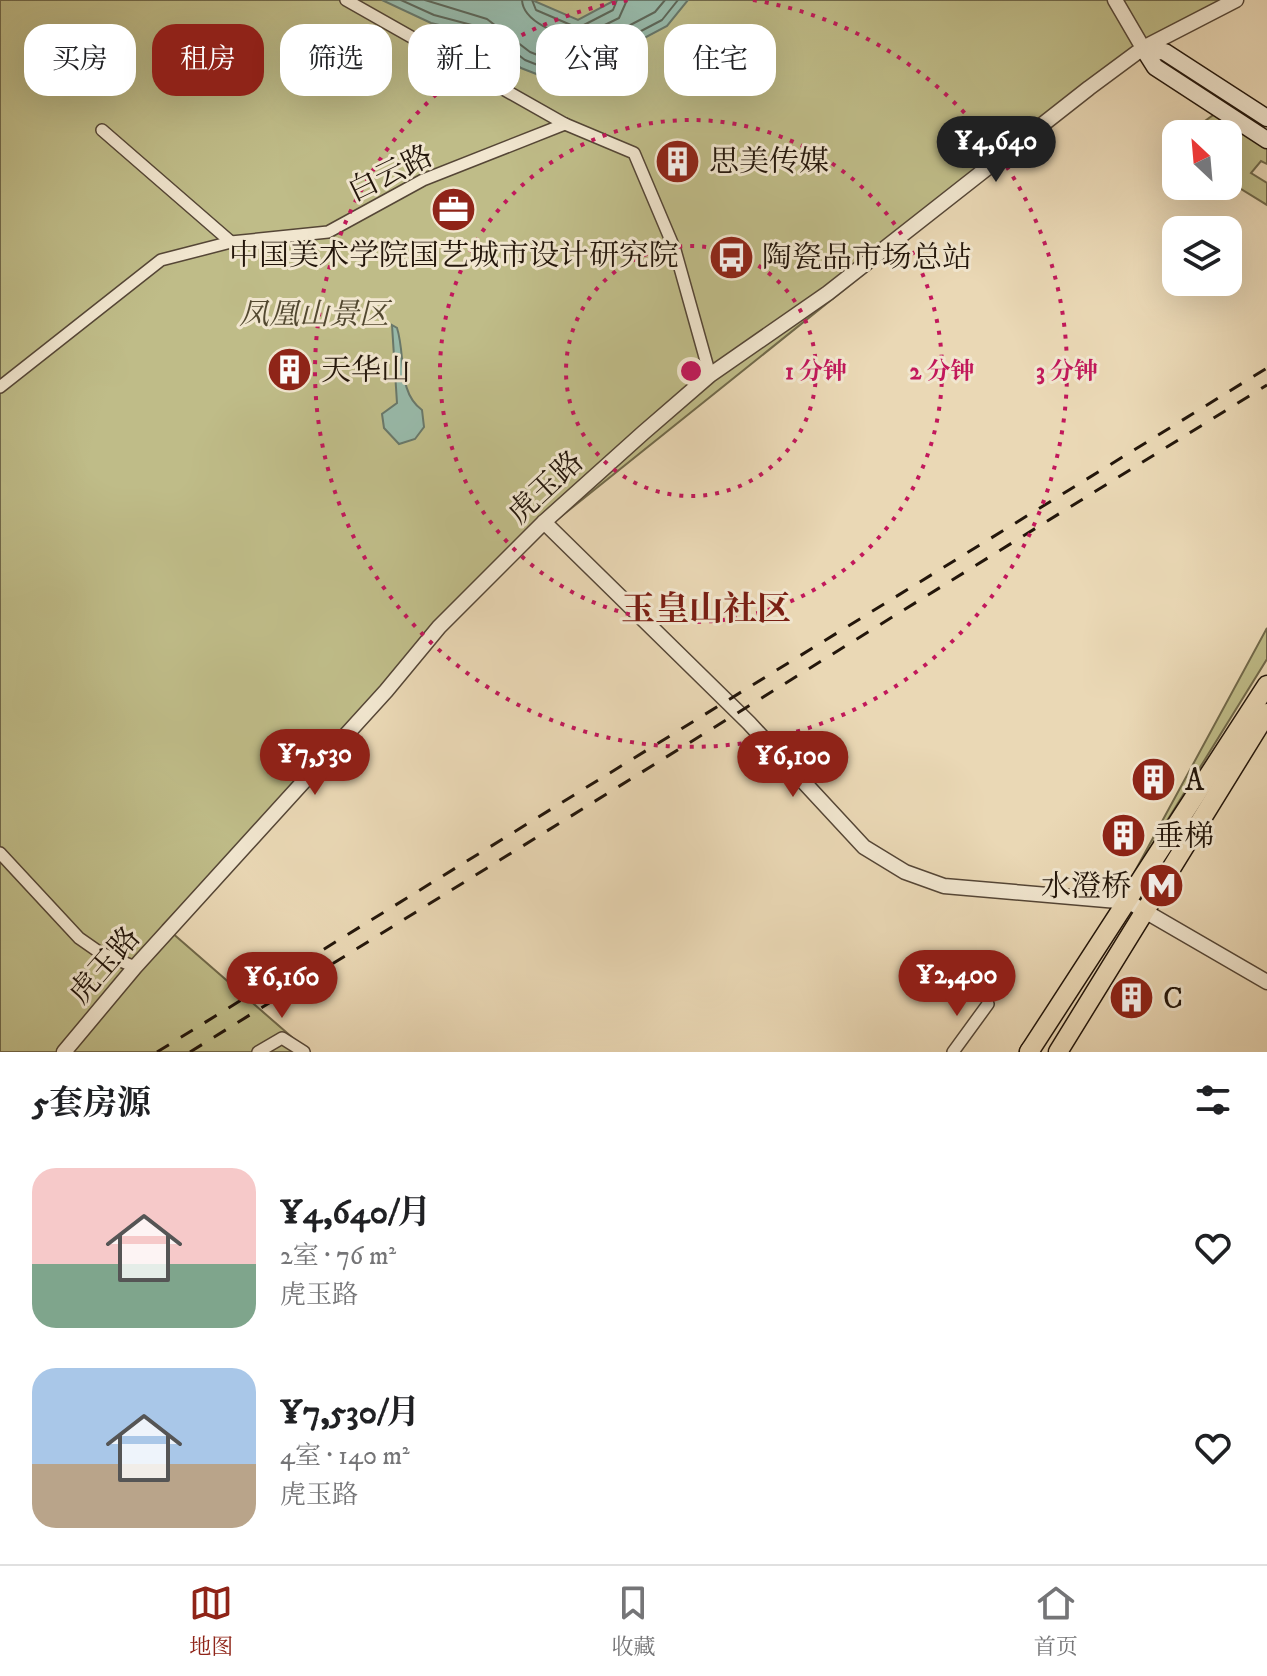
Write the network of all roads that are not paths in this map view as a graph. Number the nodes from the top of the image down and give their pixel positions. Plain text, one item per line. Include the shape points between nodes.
1 (346, 0) edge
2 (1115, 0) edge
3 (1236, 0) edge
4 (1143, 48) junction
5 (1267, 118) edge
6 (565, 124) junction
7 (102, 130) dead end
8 (1267, 140) edge
9 (231, 242) junction
10 (710, 375) junction
11 (0, 387) edge
12 (544, 522) junction
13 (1267, 685) edge
14 (1267, 713) edge
15 (0, 853) edge
16 (1129, 902) junction
17 (1147, 912) junction
18 (135, 967) junction
19 (1267, 982) edge
20 (988, 1004) dead end
21 (1030, 1051) edge
22 (64, 1052) edge
23 (258, 1052) edge
24 (304, 1052) edge
25 (953, 1052) edge
26 (1058, 1052) edge

1 - 6 street
2 - 4 street
3 - 4 street, 虎玉路
4 - 5 main road via 1165,52
4 - 8 main road via 1155,67
4 - 10 street, 虎玉路 via 828,293
6 - 9 street, 白云路 via 423,180 328,232
6 - 10 street via 634,153 675,250
7 - 9 street
9 - 11 street, 白云路 via 161,260
10 - 12 street, 虎玉路
12 - 16 street via 749,723 864,847 885,861 944,886
12 - 18 street, 虎玉路 via 439,627
13 - 16 main road
14 - 17 main road
15 - 18 street via 79,938
16 - 17 street
16 - 21 main road
17 - 19 street
17 - 26 main road
18 - 22 street, 虎玉路
20 - 25 street
23 - 24 street via 282,1038

